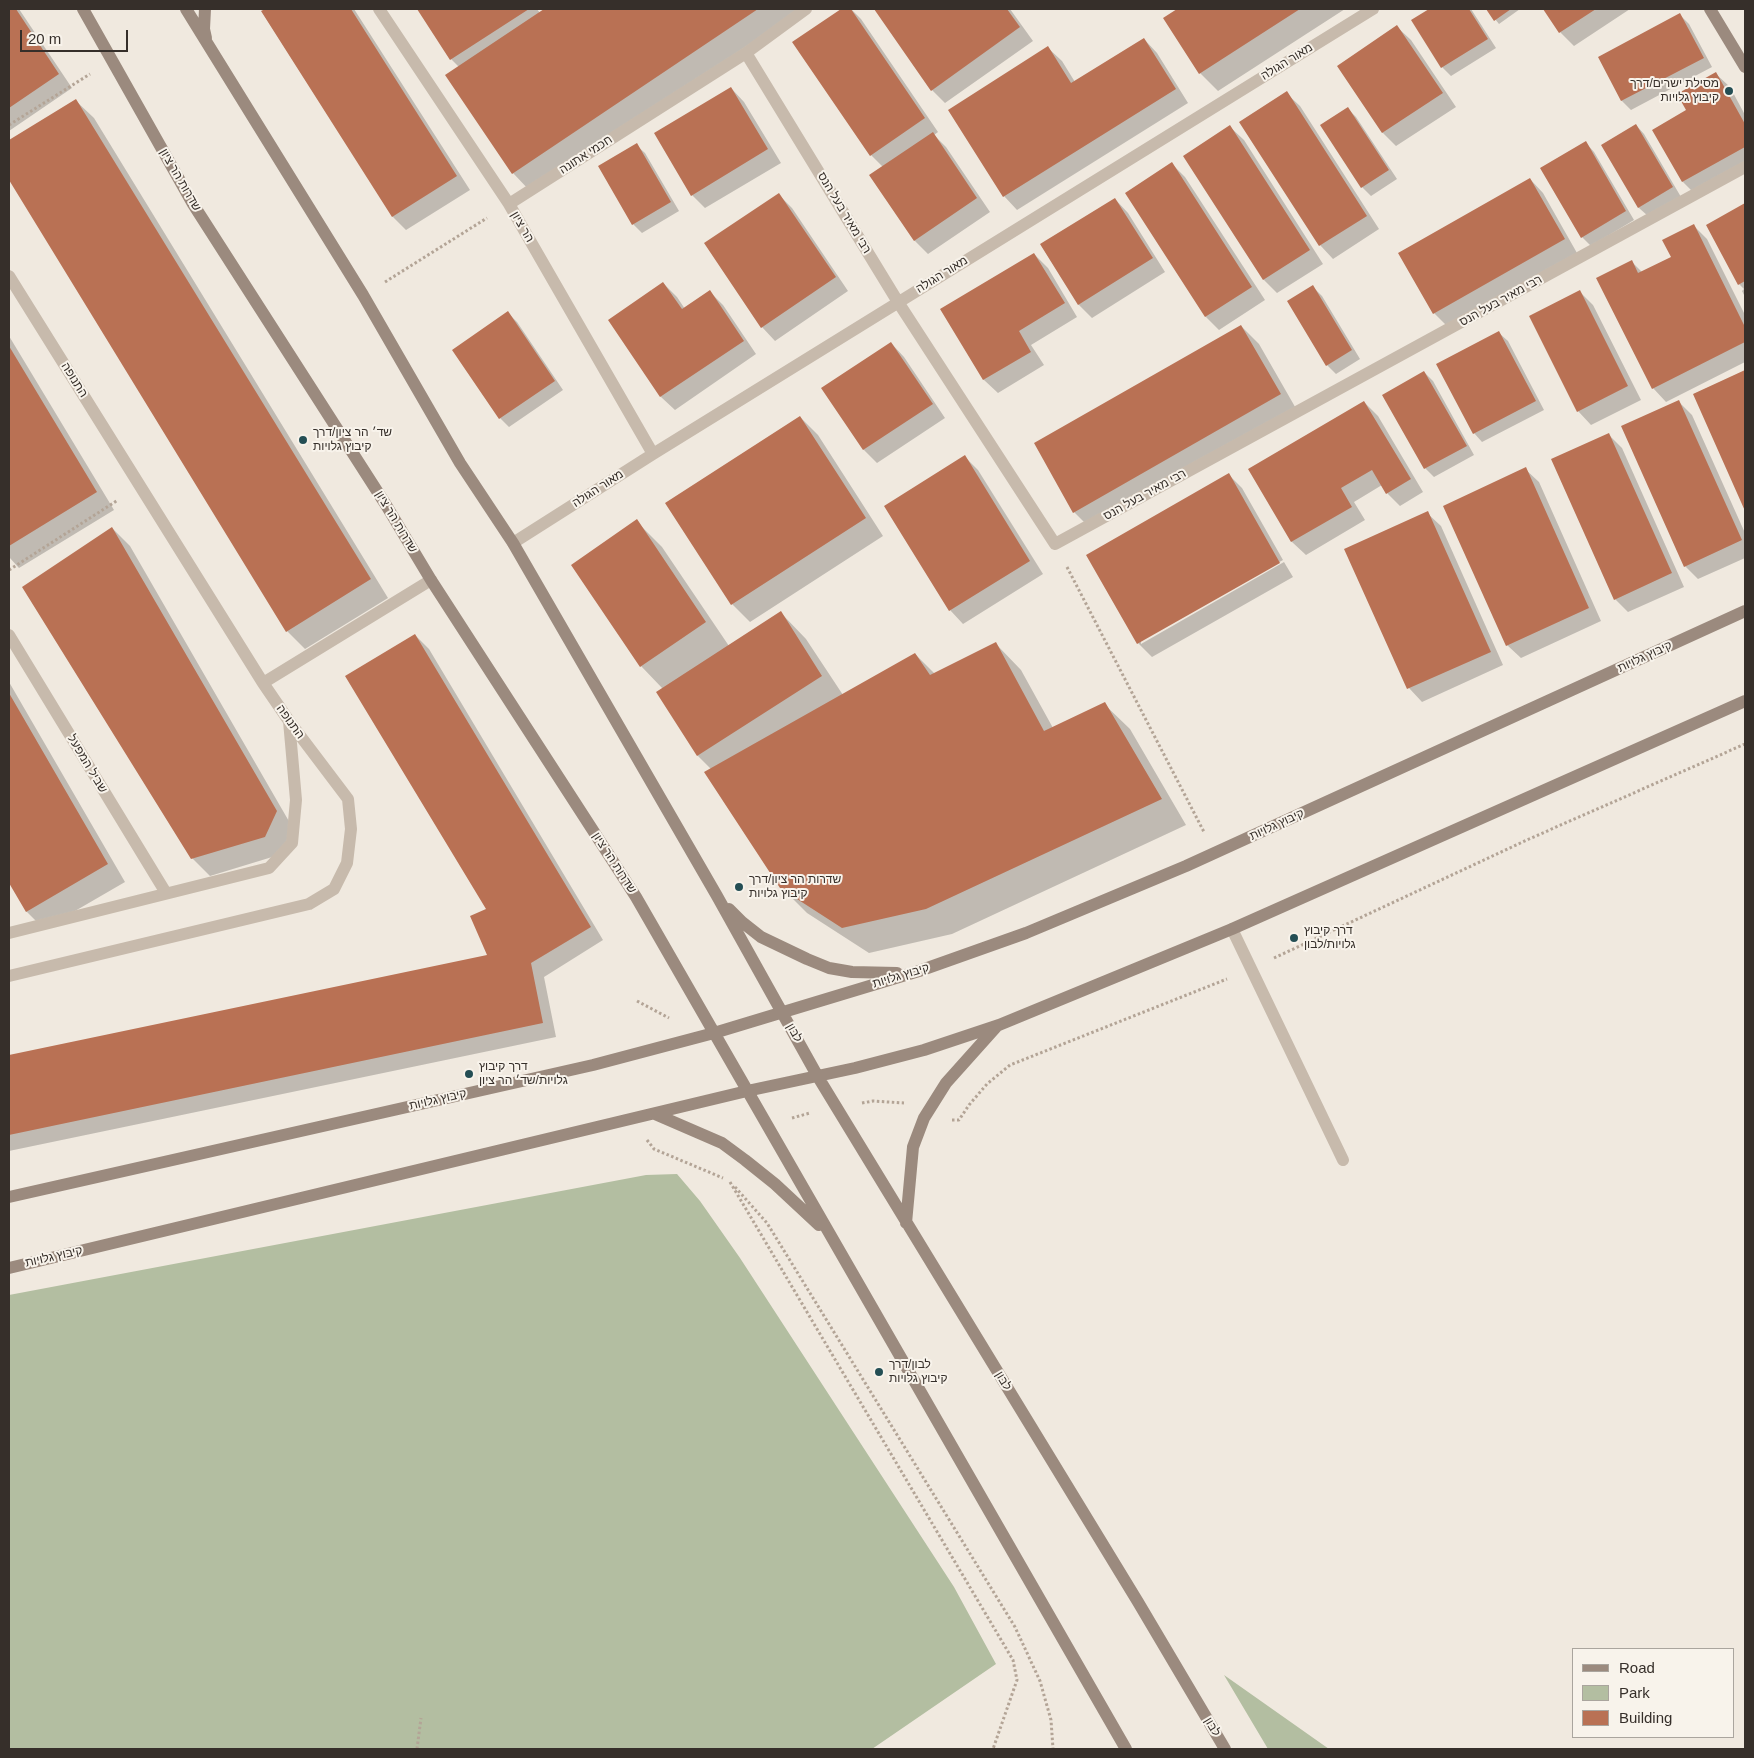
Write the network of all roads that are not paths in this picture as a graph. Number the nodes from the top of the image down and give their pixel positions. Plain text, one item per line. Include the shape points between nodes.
1 (83, 9) edge
2 (186, 9) edge
3 (205, 9) edge
4 (379, 9) edge
5 (806, 9) edge
6 (1373, 9) edge
7 (1710, 9) edge
8 (209, 48) junction
9 (746, 53) junction
10 (1745, 67) edge
11 (1745, 168) edge
12 (509, 204) junction
13 (9, 276) edge
14 (898, 302) junction
15 (653, 454) junction
16 (513, 543) junction
17 (431, 580) junction
18 (1745, 611) edge
19 (9, 635) edge
20 (263, 683) junction
21 (1745, 700) edge
22 (289, 721) junction
23 (166, 893) junction
24 (717, 896) junction
25 (1232, 929) junction
26 (9, 933) edge
27 (919, 971) junction
28 (9, 976) edge
29 (782, 1011) junction
30 (999, 1024) junction
31 (714, 1033) junction
32 (818, 1077) junction
33 (748, 1091) junction
34 (655, 1114) junction
35 (1343, 1160) dead end
36 (9, 1197) edge
37 (906, 1223) junction
38 (833, 1240) junction
39 (9, 1268) edge
40 (1126, 1749) edge
41 (1225, 1749) edge

1 - 17 main road, שדרות הר ציון via 193,204
2 - 8 main road
3 - 8 main road via 204,29
4 - 12 street, הר ציון
5 - 9 street, חכמי אתונה
6 - 14 street, מאור הגולה
7 - 10 main road
8 - 16 main road via 363,295 460,463
9 - 12 street, חכמי אתונה
9 - 14 street, רבי מאיר בעל הנס
11 - 14 street, רבי מאיר בעל הנס via 1055,544
12 - 15 street, הר ציון
13 - 20 street, התנופה
14 - 15 street, מאור הגולה
15 - 16 street, מאור הגולה
16 - 24 main road
17 - 20 street
17 - 31 main road, שדרות הר ציון via 636,897
18 - 27 main road, קיבוץ גלויות via 1186,866 1026,932
19 - 23 street, שביל המפעל
20 - 22 street, התנופה
21 - 25 main road, קיבוץ גלויות
22 - 23 street via 296,800 292,843 269,868
22 - 28 street, התנופה via 348,799 351,830 347,863 334,889 309,904
23 - 26 street
24 - 27 main road via 761,936 829,968 873,974
24 - 29 main road
25 - 30 main road, קיבוץ גלויות
25 - 35 street
27 - 29 main road, קיבוץ גלויות
29 - 31 main road, קיבוץ גלויות
29 - 32 main road, לבון
30 - 32 main road, קיבוץ גלויות via 924,1050
30 - 37 main road via 946,1083 924,1118 913,1147
31 - 33 main road
31 - 36 main road, קיבוץ גלויות via 593,1065
32 - 33 main road, קיבוץ גלויות
32 - 37 main road, לבון
33 - 34 main road, קיבוץ גלויות
33 - 38 main road
34 - 38 main road via 722,1143 805,1211
34 - 39 main road, קיבוץ גלויות
37 - 41 main road, לבון
38 - 40 main road

